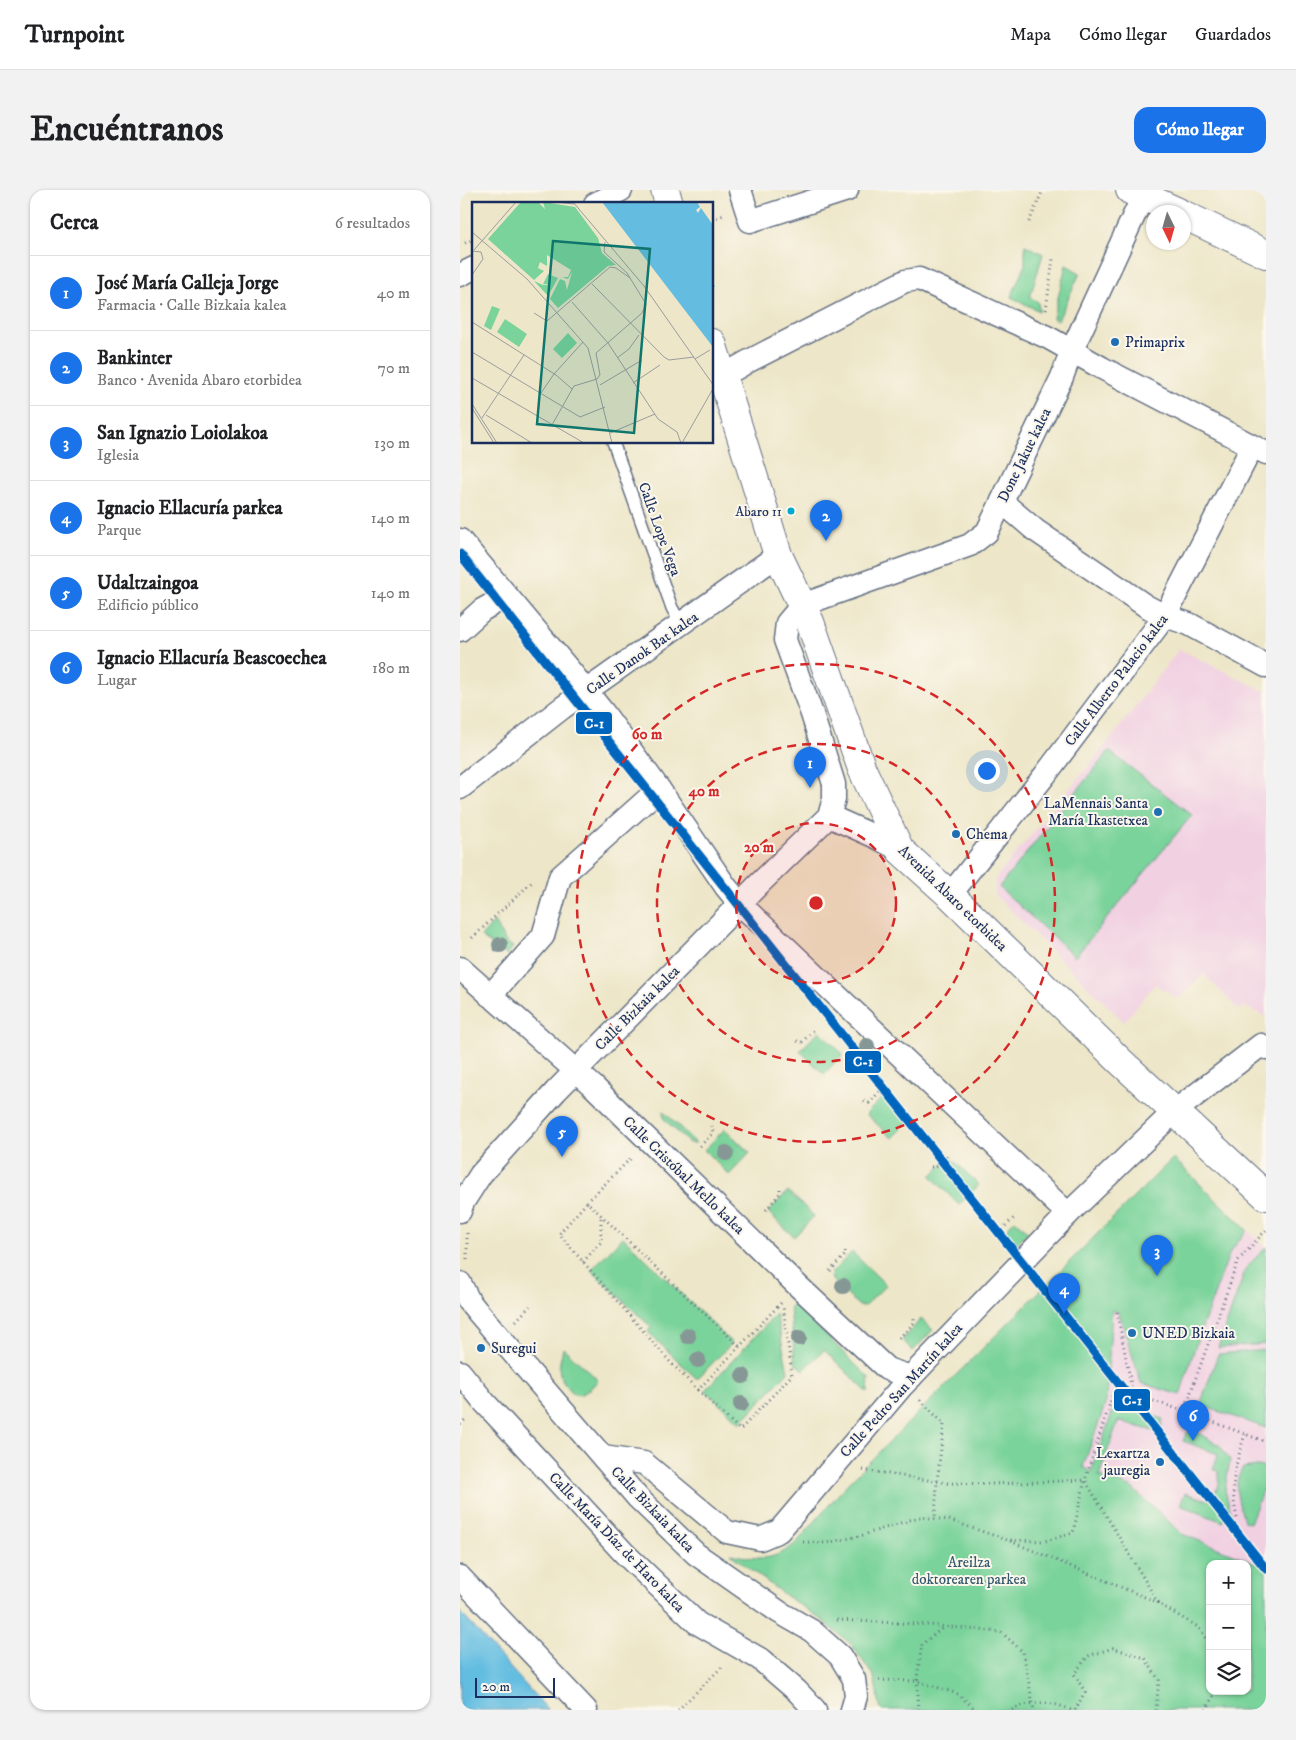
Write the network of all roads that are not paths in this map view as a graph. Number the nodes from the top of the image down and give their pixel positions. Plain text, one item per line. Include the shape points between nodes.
1 (621, 190) edge
2 (740, 190) edge
3 (847, 190) edge
4 (1137, 193) edge
5 (599, 202) edge
6 (1163, 205) edge
7 (1191, 218) edge
8 (1266, 254) edge
9 (472, 269) edge
10 (460, 276) edge
11 (714, 349) edge
12 (1072, 350) junction
13 (723, 376) junction
14 (614, 444) edge
15 (1259, 450) edge
16 (1002, 502) junction
17 (460, 540) edge
18 (778, 555) junction
19 (507, 596) junction
20 (802, 605) junction
21 (1165, 616) junction
22 (681, 624) junction
23 (460, 630) edge
24 (1266, 666) edge
25 (587, 692) junction
26 (460, 788) edge
27 (659, 790) junction
28 (829, 816) junction
29 (900, 850) junction
30 (950, 894) junction
31 (740, 904) junction
32 (462, 972) edge
33 (490, 996) junction
34 (1266, 1048) edge
35 (576, 1071) junction
36 (1174, 1111) junction
37 (1266, 1196) edge
38 (1068, 1214) junction
39 (464, 1219) edge
40 (465, 1274) edge
41 (460, 1372) edge
42 (911, 1377) junction
43 (603, 1457) junction
44 (460, 1577) edge
45 (586, 1710) edge
46 (815, 1710) edge
47 (852, 1710) edge

1 - 5 street
2 - 3 street via 750,222
4 - 6 street
4 - 12 street, Done Jakue kalea
7 - 8 street
9 - 10 street
11 - 13 street, Avenida Abaro etorbidea
12 - 13 street via 918,279 905,281
12 - 15 street
12 - 16 street, Done Jakue kalea
13 - 18 street, Avenida Abaro etorbidea
14 - 22 lane, Calle Lope Vega via 672,608
15 - 21 street, Calle Alberto Palacio kalea
16 - 20 street, Done Jakue kalea via 987,532 970,545
16 - 21 street via 1035,530
17 - 19 street
18 - 20 street, Avenida Abaro etorbidea
18 - 22 street, Calle Danok Bat kalea
19 - 23 street via 482,610
19 - 25 street
20 - 28 street via 786,623 785,640 834,784
20 - 29 street, Avenida Abaro etorbidea via 862,770
21 - 24 street via 1189,624
21 - 30 street, Calle Alberto Palacio kalea
22 - 25 street, Calle Danok Bat kalea
25 - 26 street, Calle Danok Bat kalea
25 - 27 street
27 - 31 street
27 - 33 street via 560,877 543,936
28 - 29 street
28 - 31 street, Calle Bizkaia kalea
29 - 30 street, Avenida Abaro etorbidea
30 - 36 street, Avenida Abaro etorbidea
31 - 35 street, Calle Bizkaia kalea
31 - 38 street
32 - 33 street, Calle Cristóbal Mello kalea
33 - 35 street, Calle Cristóbal Mello kalea
34 - 36 street, Calle Pedro San Martín kalea via 1260,1045
35 - 39 street, Calle Bizkaia kalea via 481,1174 463,1202
35 - 42 street, Calle Cristóbal Mello kalea via 887,1369
36 - 37 street, Avenida Abaro etorbidea
36 - 38 street, Calle Pedro San Martín kalea
38 - 42 street, Calle Pedro San Martín kalea
40 - 43 street, Calle Bizkaia kalea via 469,1301
41 - 46 street, Calle María Díaz de Haro kalea via 624,1554 697,1623 760,1659
42 - 43 street, Calle Pedro San Martín kalea via 779,1531 760,1539 727,1532 644,1463
43 - 47 street, Calle Bizkaia kalea via 638,1498 696,1554 812,1631 840,1656 854,1679 856,1696
44 - 45 street

